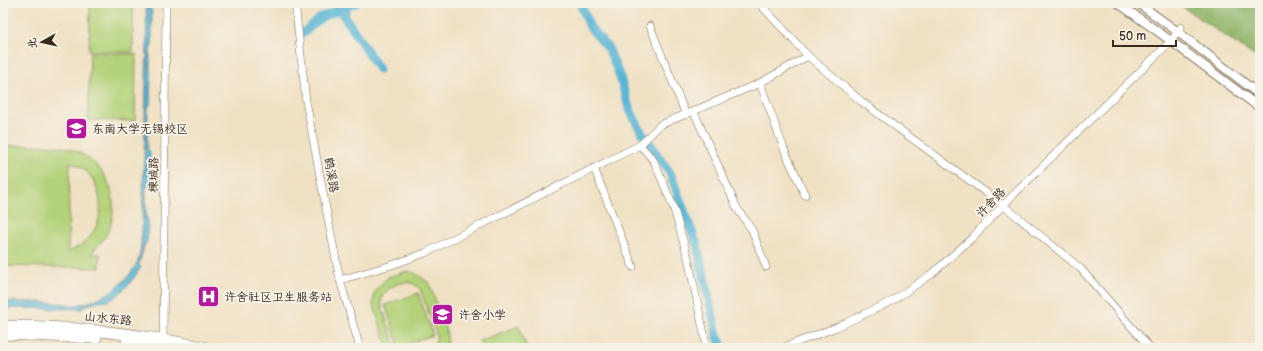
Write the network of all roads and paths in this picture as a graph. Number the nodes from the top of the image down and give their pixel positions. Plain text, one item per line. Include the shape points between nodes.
1 (166, 3) edge
2 (295, 3) edge
3 (759, 3) edge
4 (1118, 3) edge
5 (1138, 3) edge
6 (650, 26) dead end
7 (1180, 29) junction
8 (1171, 40) junction
9 (808, 56) junction
10 (760, 83) junction
11 (1260, 95) edge
12 (1260, 108) edge
13 (694, 112) junction
14 (686, 115) junction
15 (641, 145) junction
16 (594, 168) junction
17 (805, 195) dead end
18 (1003, 205) junction
19 (766, 267) dead end
20 (633, 268) dead end
21 (340, 280) junction
22 (3, 326) edge
23 (3, 334) edge
24 (164, 346) edge
25 (208, 348) edge
26 (360, 348) edge
27 (707, 348) edge
28 (782, 348) edge
29 (1150, 348) edge

1 - 24 street, 楝城路
2 - 21 street, 鹤溪路 via 306,101
3 - 9 street
4 - 8 street
5 - 7 street
6 - 14 street
7 - 8 street, 许舍路
7 - 11 street
8 - 12 street
8 - 18 street, 许舍路
9 - 10 street
9 - 18 street via 862,102
10 - 13 street
10 - 17 street via 784,149
13 - 14 street
13 - 19 street via 737,208 752,230
14 - 15 street via 659,126
15 - 16 street
15 - 27 street via 654,161 674,209 688,258
16 - 20 street
16 - 21 street via 425,253
18 - 28 street, 许舍路 via 972,238 933,273 892,301 837,327
18 - 29 street via 1080,268
21 - 26 street, 鹤溪路
22 - 24 highway, 山水东路 via 104,331
23 - 24 highway, 山水东路 via 98,338
24 - 25 highway, 山水东路

